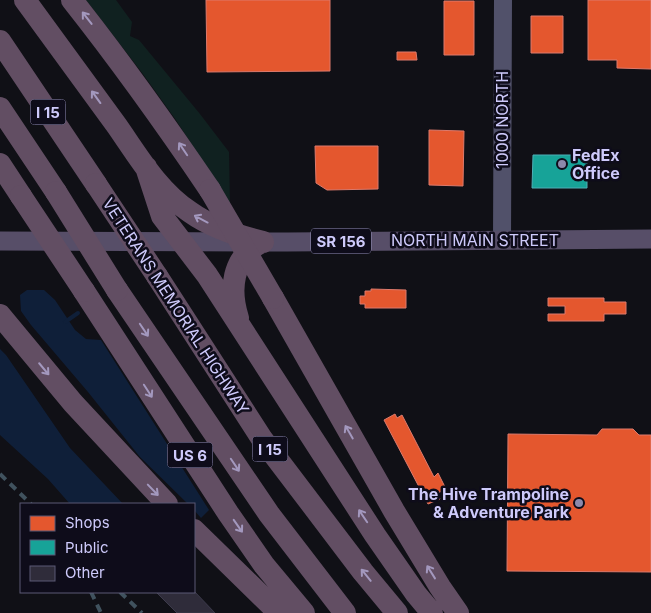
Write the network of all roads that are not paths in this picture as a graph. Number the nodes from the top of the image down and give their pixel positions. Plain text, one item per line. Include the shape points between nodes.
1 (25, 0) edge
2 (72, 0) edge
3 (503, 0) edge
4 (0, 41) edge
5 (0, 108) edge
6 (0, 164) edge
7 (146, 168) junction
8 (651, 239) edge
9 (502, 240) junction
10 (0, 241) edge
11 (181, 242) junction
12 (263, 242) junction
13 (4, 323) edge
14 (243, 332) junction
15 (167, 503) edge
16 (195, 531) edge
17 (279, 613) edge
18 (304, 613) edge
19 (345, 613) edge
20 (397, 613) edge
21 (432, 613) edge
22 (458, 613) edge

7 -> 1 highway
22 -> 2 highway, bridge via 394,511 210,190 133,78
3 - 9 main road, 1000 NORTH
20 -> 4 highway, VETERANS MEMORIAL HIGHWAY / I 15, bridge via 262,439
5 -> 19 highway, I 15, bridge via 117,290 269,514
6 -> 18 highway, US 6, bridge via 228,513 264,565
7 - 11 highway via 162,216
12 -> 7 highway via 223,230 190,213
8 - 9 main road, NORTH MAIN STREET / SR 156
9 - 12 main road, NORTH MAIN STREET / SR 156
10 - 11 main road, NORTH MAIN STREET / SR 156
11 - 12 main road, NORTH MAIN STREET / SR 156
11 - 14 highway via 207,275
12 - 14 highway via 244,256 234,278 235,309
13 -> 15 highway via 79,410
21 -> 14 highway via 375,534
16 - 17 highway

